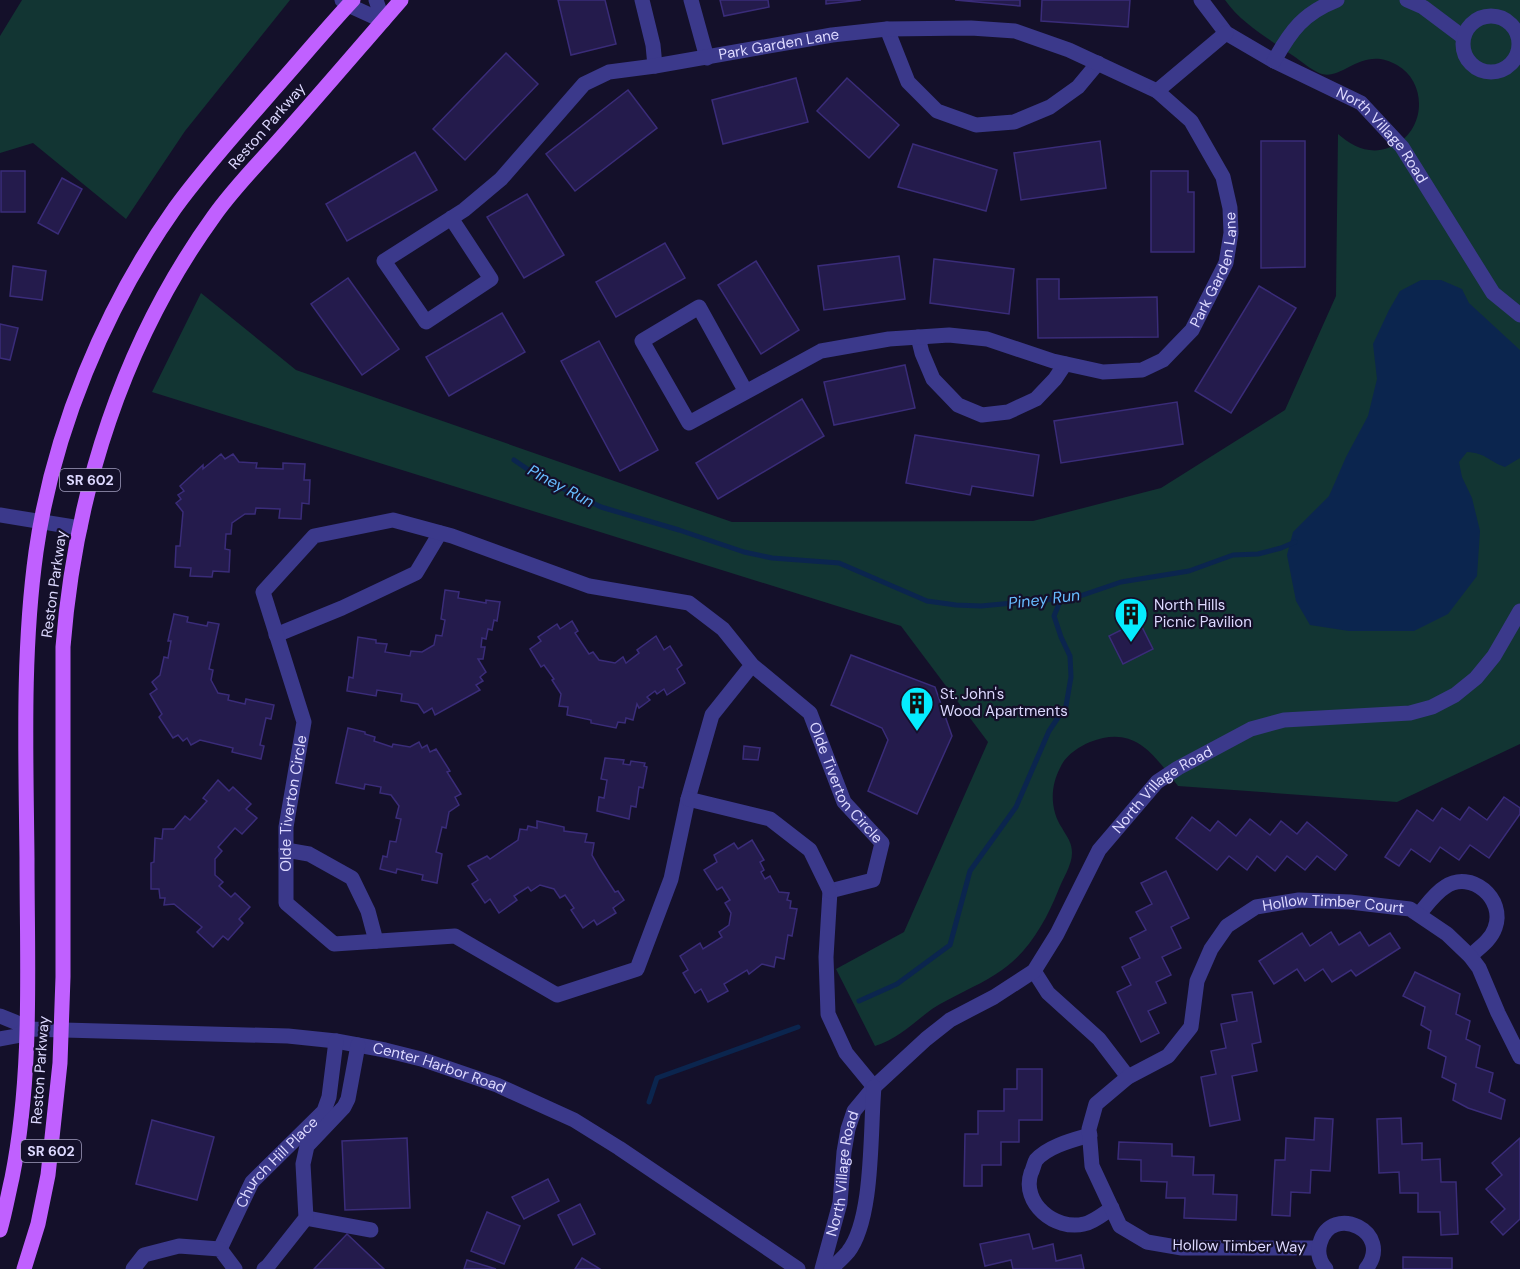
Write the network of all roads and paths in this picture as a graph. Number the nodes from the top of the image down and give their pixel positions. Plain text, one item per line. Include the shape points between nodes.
1 (376, 0) edge
2 (401, 0) edge
3 (642, 0) edge
4 (691, 0) edge
5 (1201, 0) edge
6 (1337, 0) edge
7 (1407, 0) edge
8 (348, 2) edge
9 (383, 21) junction
10 (887, 29) junction
11 (1226, 33) junction
12 (1463, 37) dead end
13 (707, 58) junction
14 (1274, 61) junction
15 (1098, 63) junction
16 (655, 66) junction
17 (1157, 91) junction
18 (451, 218) junction
19 (1520, 315) edge
20 (918, 337) junction
21 (1065, 364) junction
22 (746, 392) junction
23 (0, 515) edge
24 (42, 521) junction
25 (80, 528) junction
26 (440, 533) junction
27 (1520, 611) edge
28 (276, 635) junction
29 (752, 665) junction
30 (688, 799) junction
31 (286, 850) junction
32 (830, 891) junction
33 (1419, 914) junction
34 (376, 941) junction
35 (1470, 956) junction
36 (1034, 971) junction
37 (0, 1016) edge
38 (27, 1029) junction
39 (62, 1030) junction
40 (0, 1039) edge
41 (336, 1041) junction
42 (358, 1045) junction
43 (1520, 1057) edge
44 (1128, 1077) junction
45 (874, 1087) junction
46 (1090, 1135) junction
47 (1112, 1208) junction
48 (306, 1218) junction
49 (0, 1230) edge
50 (371, 1230) dead end
51 (1318, 1248) junction
52 (220, 1249) junction
53 (24, 1269) edge
54 (133, 1269) edge
55 (235, 1269) edge
56 (264, 1269) edge
57 (798, 1269) edge
58 (822, 1269) edge
59 (831, 1269) edge
60 (1326, 1269) edge
61 (1366, 1269) edge

1 - 9 street
2 - 9 main road, Reston Parkway / SR 602
3 - 16 street
4 - 13 street
5 - 11 street, North Village Road
6 - 14 street via 1304,18 1286,38
7 - 12 street
8 - 9 street
8 - 24 main road, Reston Parkway / SR 602 via 202,173 141,262 92,356 59,448
9 - 25 main road, Reston Parkway / SR 602 via 214,215 171,283 112,407
10 - 13 street, Park Garden Lane
10 - 15 street, Park Garden Lane via 1015,31
10 - 15 street via 908,82 937,111 976,125 1014,122 1050,107 1078,87
11 - 14 street, North Village Road
11 - 17 street
13 - 16 street, Park Garden Lane
14 - 19 street, North Village Road via 1361,104 1402,147 1493,294
15 - 17 street, Park Garden Lane
16 - 18 street, Park Garden Lane via 609,72 584,84 501,179
17 - 21 street, Park Garden Lane via 1191,122 1223,177 1231,233 1226,263 1192,330 1163,360 1142,370 1102,372
18 - 18 street, Park Garden Lane via 384,261 426,322 491,279
20 - 21 street, Park Garden Lane via 987,339
20 - 21 street via 933,379 958,405 982,415 1008,412 1036,399
20 - 22 street, Park Garden Lane via 821,351
22 - 22 street, Park Garden Lane via 689,423 642,341 699,307
23 - 24 street
24 - 25 street
24 - 38 main road, Reston Parkway / SR 602 via 32,582 27,657
25 - 39 main road, Reston Parkway / SR 602 via 63,647
26 - 28 street via 416,573
26 - 28 street, Olde Tiverton Circle via 393,520 314,536 263,592
26 - 29 street, Olde Tiverton Circle via 589,586 689,603 723,629
27 - 36 street, North Village Road via 1476,678 1432,707 1410,713 1284,720 1251,729 1157,782 1099,850
28 - 31 street, Olde Tiverton Circle via 304,722 286,827
29 - 30 street, Olde Tiverton Circle via 712,715
29 - 32 street, Olde Tiverton Circle via 810,713 844,802 882,843 873,880
30 - 32 street via 770,819 810,850
30 - 34 street, Olde Tiverton Circle via 671,879 637,969 557,995 454,936
31 - 34 street via 309,854 352,878 368,911
31 - 34 street, Olde Tiverton Circle via 286,903 334,944
32 - 45 street via 828,1014 846,1053
33 - 35 street, Hollow Timber Court
33 - 35 street via 1445,886 1479,884 1498,912 1496,928
33 - 44 street, Hollow Timber Court via 1410,909 1350,902 1299,900 1256,907 1227,926 1211,949 1197,981 1191,1027 1168,1056
35 - 43 street, Hollow Timber Court
36 - 44 street via 1048,993 1099,1039
36 - 45 street, North Village Road via 950,1020
37 - 38 street
38 - 39 street, Center Harbor Road
38 - 40 street
38 - 49 main road, Reston Parkway / SR 602 via 21,1120
39 - 41 street, Center Harbor Road via 264,1034
39 - 53 main road, Reston Parkway / SR 602 via 48,1174
41 - 42 street, Center Harbor Road
41 - 52 street, Church Hill Place via 324,1111 252,1182
42 - 48 street, Church Hill Place via 344,1107 307,1146 303,1164
42 - 57 street, Center Harbor Road via 421,1059 497,1084 574,1120
44 - 46 street, Hollow Timber Way via 1096,1104
45 - 58 street, North Village Road via 854,1111 848,1129 840,1203
45 - 59 street, North Village Road via 860,1227 849,1251
46 - 47 street, Hollow Timber Way via 1092,1166
46 - 47 street via 1059,1144 1036,1160 1030,1178 1031,1197 1058,1224 1083,1224
47 - 51 street, Hollow Timber Way via 1120,1226 1148,1242 1182,1248
48 - 50 street
48 - 56 street
51 - 60 street, Hollow Timber Way
51 - 61 street, Hollow Timber Way via 1326,1231 1334,1226 1343,1223 1361,1227 1368,1234 1373,1251
52 - 54 street via 179,1246 144,1255
52 - 55 street

